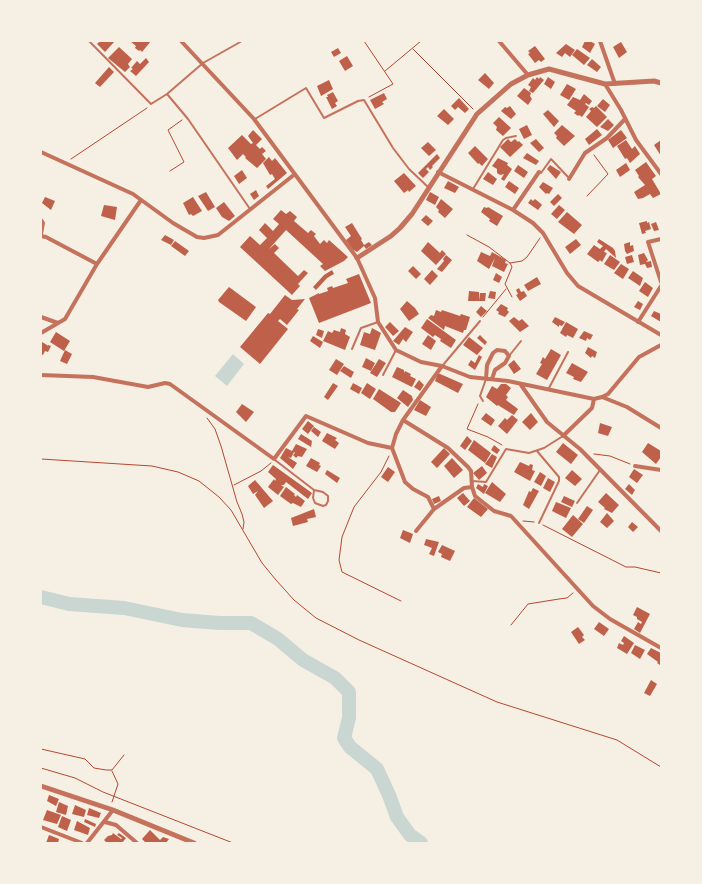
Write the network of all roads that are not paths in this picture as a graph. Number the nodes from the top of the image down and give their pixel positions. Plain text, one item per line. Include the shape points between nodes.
1 (89, 41) edge
2 (181, 41) edge
3 (242, 41) edge
4 (499, 41) edge
5 (600, 41) edge
6 (203, 63) junction
7 (528, 75) junction
8 (661, 83) edge
9 (605, 84) junction
10 (615, 84) junction
11 (167, 94) junction
12 (254, 119) junction
13 (625, 119) junction
14 (516, 136) dead end
15 (41, 152) edge
16 (438, 172) junction
17 (540, 172) joint
18 (295, 174) junction
19 (661, 174) edge
20 (569, 179) joint
21 (428, 187) junction
22 (473, 189) junction
23 (141, 200) junction
24 (250, 209) junction
25 (514, 210) junction
26 (41, 220) edge
27 (41, 235) edge
28 (661, 239) edge
29 (357, 258) junction
30 (97, 264) junction
31 (661, 284) edge
32 (41, 317) edge
33 (480, 321) road end
34 (378, 322) junction
35 (638, 322) junction
36 (58, 323) junction
37 (41, 332) edge
38 (661, 335) edge
39 (521, 341) dead end
40 (661, 345) edge
41 (352, 349) dead end
42 (396, 350) junction
43 (568, 352) dead end
44 (510, 356) junction
45 (442, 366) junction
46 (41, 375) edge
47 (383, 375) dead end
48 (486, 379) junction
49 (492, 380) junction
50 (521, 385) junction
51 (548, 390) junction
52 (602, 397) junction
53 (594, 399) junction
54 (484, 401) dead end
55 (403, 420) junction
56 (661, 428) edge
57 (563, 436) junction
58 (391, 448) junction
59 (537, 451) junction
60 (274, 459) junction
61 (635, 466) road end
62 (600, 470) junction
63 (661, 470) edge
64 (472, 481) junction
65 (472, 487) junction
66 (314, 490) junction
67 (577, 503) dead end
68 (434, 509) junction
69 (539, 523) road end
70 (416, 531) dead end
71 (661, 531) edge
72 (661, 648) edge
73 (41, 786) edge
74 (112, 808) junction
75 (105, 822) junction
76 (41, 827) edge
77 (82, 843) edge
78 (87, 843) edge
79 (137, 843) edge
80 (194, 843) edge

1 - 11 lane via 150,104
2 - 6 street
3 - 6 lane
4 - 7 street
5 - 10 street
6 - 11 lane
6 - 12 street
7 - 9 street via 549,69
7 - 16 street via 497,95 477,114
8 - 10 street
9 - 10 street
9 - 13 street
11 - 24 lane
12 - 18 street
12 - 21 lane via 306,88 324,118 364,100 393,148
13 - 19 street
13 - 20 street via 607,138 589,148
14 - 22 lane via 503,140
15 - 23 street
16 - 21 street
16 - 22 street
17 - 20 lane via 552,158
17 - 25 street
18 - 24 street
18 - 29 street
21 - 29 street via 400,228
22 - 25 street
23 - 24 street via 173,223 204,238 218,235
23 - 30 street
25 - 35 street via 543,233 578,286
26 - 27 street
27 - 30 street
28 - 31 street via 648,242
29 - 34 street via 375,298
30 - 36 street via 65,319
31 - 35 street
32 - 36 street
33 - 45 lane
34 - 41 lane via 361,328
34 - 42 street
35 - 38 street
36 - 37 street
39 - 44 lane
40 - 52 street via 639,357
42 - 45 street via 421,362
42 - 47 lane
43 - 51 lane
44 - 48 street via 500,350 493,353
44 - 49 street via 495,370
45 - 48 street via 470,378
45 - 55 street
46 - 60 street via 93,376 148,387 170,384
48 - 49 street
48 - 54 lane via 480,398
49 - 50 street
50 - 51 street
50 - 57 street via 547,422
51 - 53 street
52 - 53 street
52 - 56 street via 627,407
53 - 57 street via 592,408
55 - 58 street
55 - 64 street via 448,448 471,471
57 - 59 lane
57 - 62 street
58 - 60 street via 368,443 306,416
58 - 68 street via 405,482 428,497
59 - 64 lane via 526,453 506,449 486,482
59 - 69 lane via 559,477
60 - 66 lane
61 - 63 street
62 - 67 lane
62 - 71 street
64 - 65 street
65 - 68 street via 464,488
65 - 72 street via 475,496 494,511 513,518 593,606 610,620
66 - 66 lane via 315,503 326,504 328,496
68 - 70 street
73 - 74 street
74 - 75 street
74 - 80 street
75 - 78 street
75 - 79 street via 116,826
76 - 77 street

